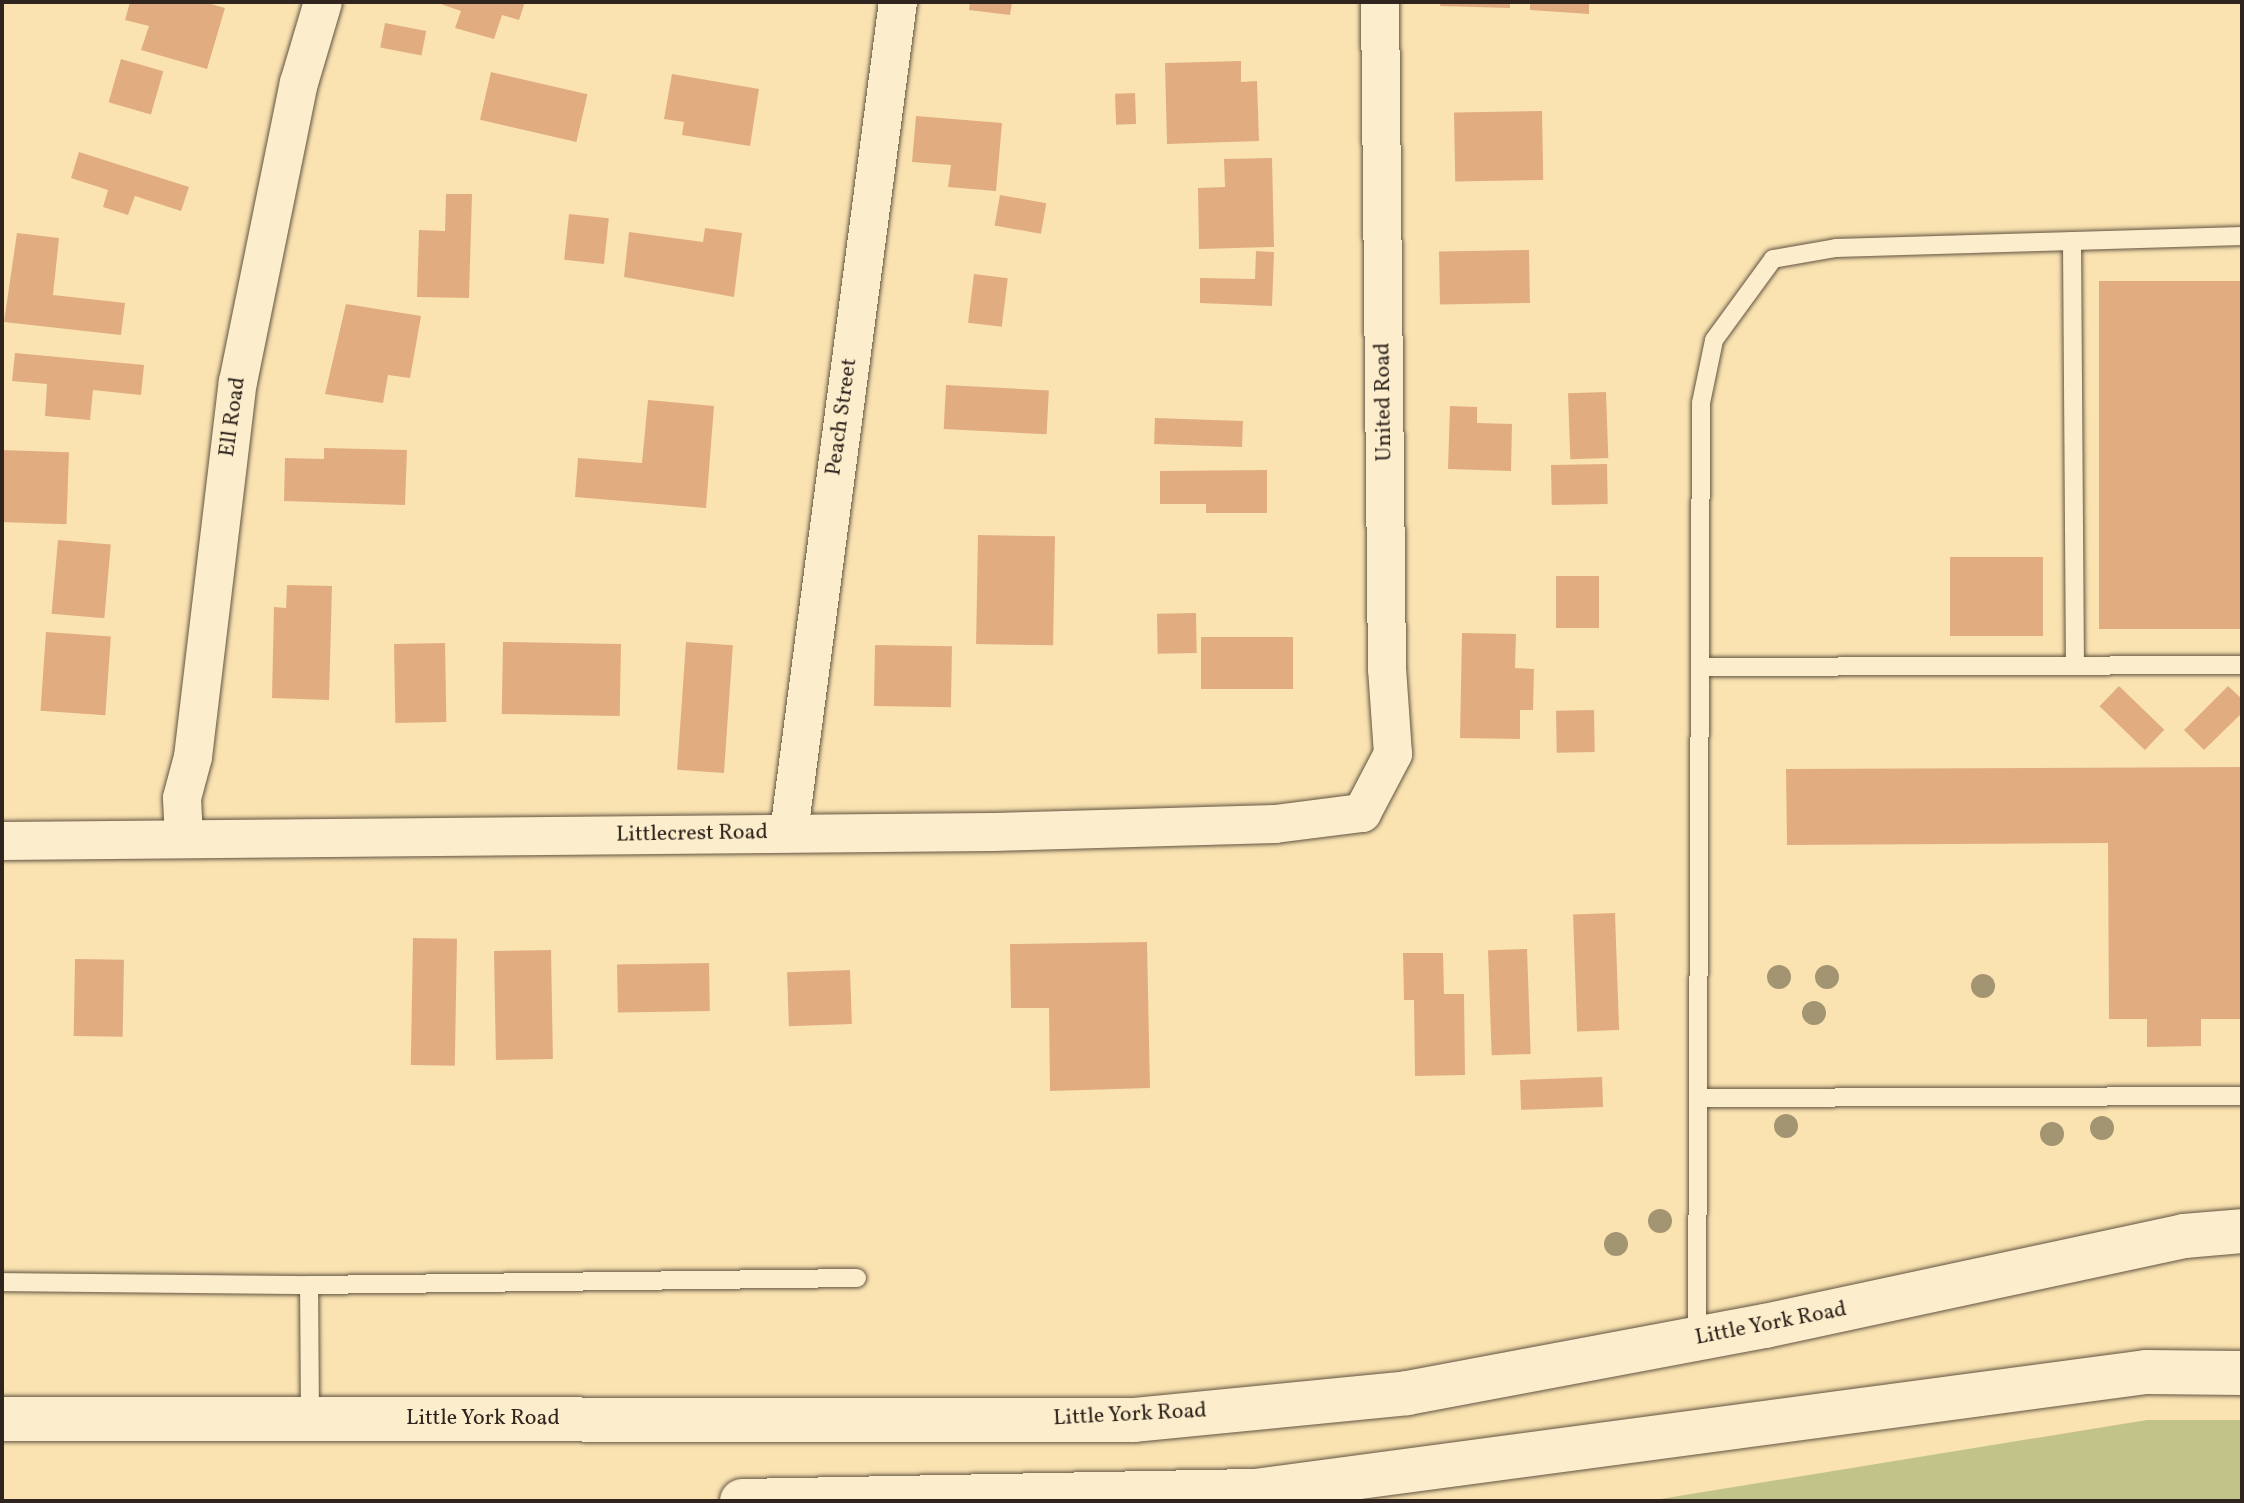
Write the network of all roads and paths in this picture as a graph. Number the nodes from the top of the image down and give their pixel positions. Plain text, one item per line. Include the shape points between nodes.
1 (323, 2) edge
2 (898, 2) edge
3 (1380, 2) edge
4 (2242, 236) edge
5 (2072, 241) junction
6 (2242, 665) edge
7 (2075, 666) junction
8 (1702, 667) junction
9 (1371, 796) joint
10 (789, 832) junction
11 (184, 839) junction
12 (2, 841) edge
13 (2242, 1096) edge
14 (1699, 1098) junction
15 (2242, 1231) edge
16 (857, 1278) dead end
17 (2, 1282) edge
18 (309, 1285) junction
19 (1697, 1339) junction
20 (2242, 1373) edge
21 (2, 1419) edge
22 (310, 1419) junction
23 (742, 1501) edge

1 - 11 street, Ell Road via 292,113 238,382 193,757 182,798
2 - 10 street, Peach Street
3 - 9 street, United Road via 1387,669 1393,754
4 - 5 lane
5 - 7 lane
5 - 8 lane via 1836,248 1773,259 1714,340 1701,403
6 - 7 lane
7 - 8 lane
8 - 14 lane
9 - 10 street, Littlecrest Road via 1362,813 1275,824
10 - 11 street, Littlecrest Road
11 - 12 street, Littlecrest Road
13 - 14 lane
14 - 19 lane
15 - 19 main road, Little York Road via 2184,1236
16 - 18 lane
17 - 18 lane
18 - 22 lane
19 - 22 main road, Little York Road via 1407,1393 1134,1420
20 - 23 main road via 2146,1372 1255,1491
21 - 22 main road, Little York Road

